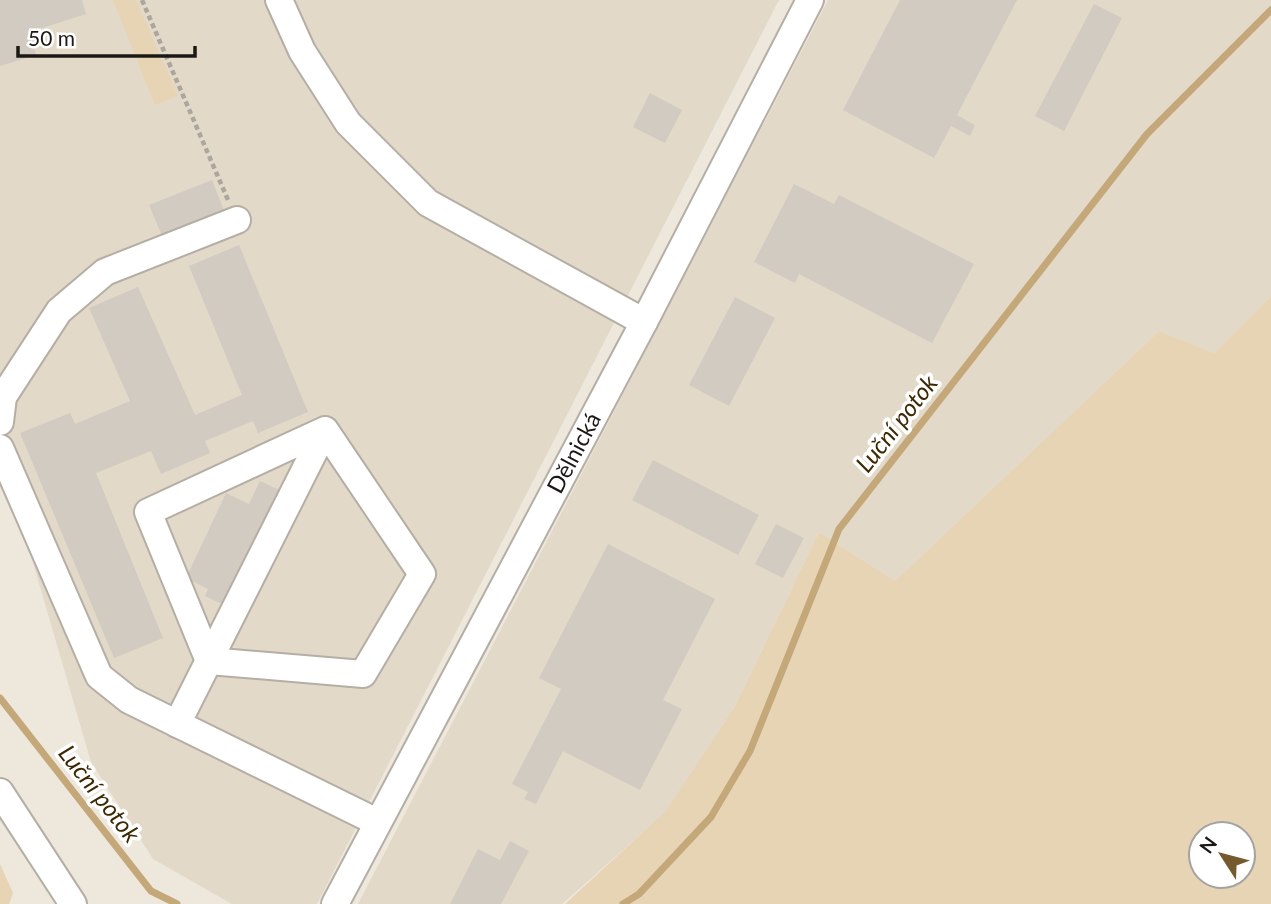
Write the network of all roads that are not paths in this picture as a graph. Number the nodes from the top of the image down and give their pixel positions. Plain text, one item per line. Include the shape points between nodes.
1 (279, 0) edge
2 (810, 0) edge
3 (237, 220) road end
4 (644, 322) junction
5 (0, 422) edge
6 (325, 430) junction
7 (0, 448) edge
8 (209, 662) junction
9 (177, 724) junction
10 (0, 792) edge
11 (377, 822) junction
12 (73, 904) edge
13 (335, 904) edge

1 - 4 street via 302,51 348,123 428,203
2 - 4 street, Dělnická
3 - 5 street via 105,272 59,311 4,397
4 - 11 street, Dělnická
6 - 8 street
6 - 8 street via 148,512
6 - 8 street via 422,574 363,674
7 - 9 street via 99,676 128,700
8 - 9 street
9 - 11 street
10 - 12 street
11 - 13 street, Dělnická

